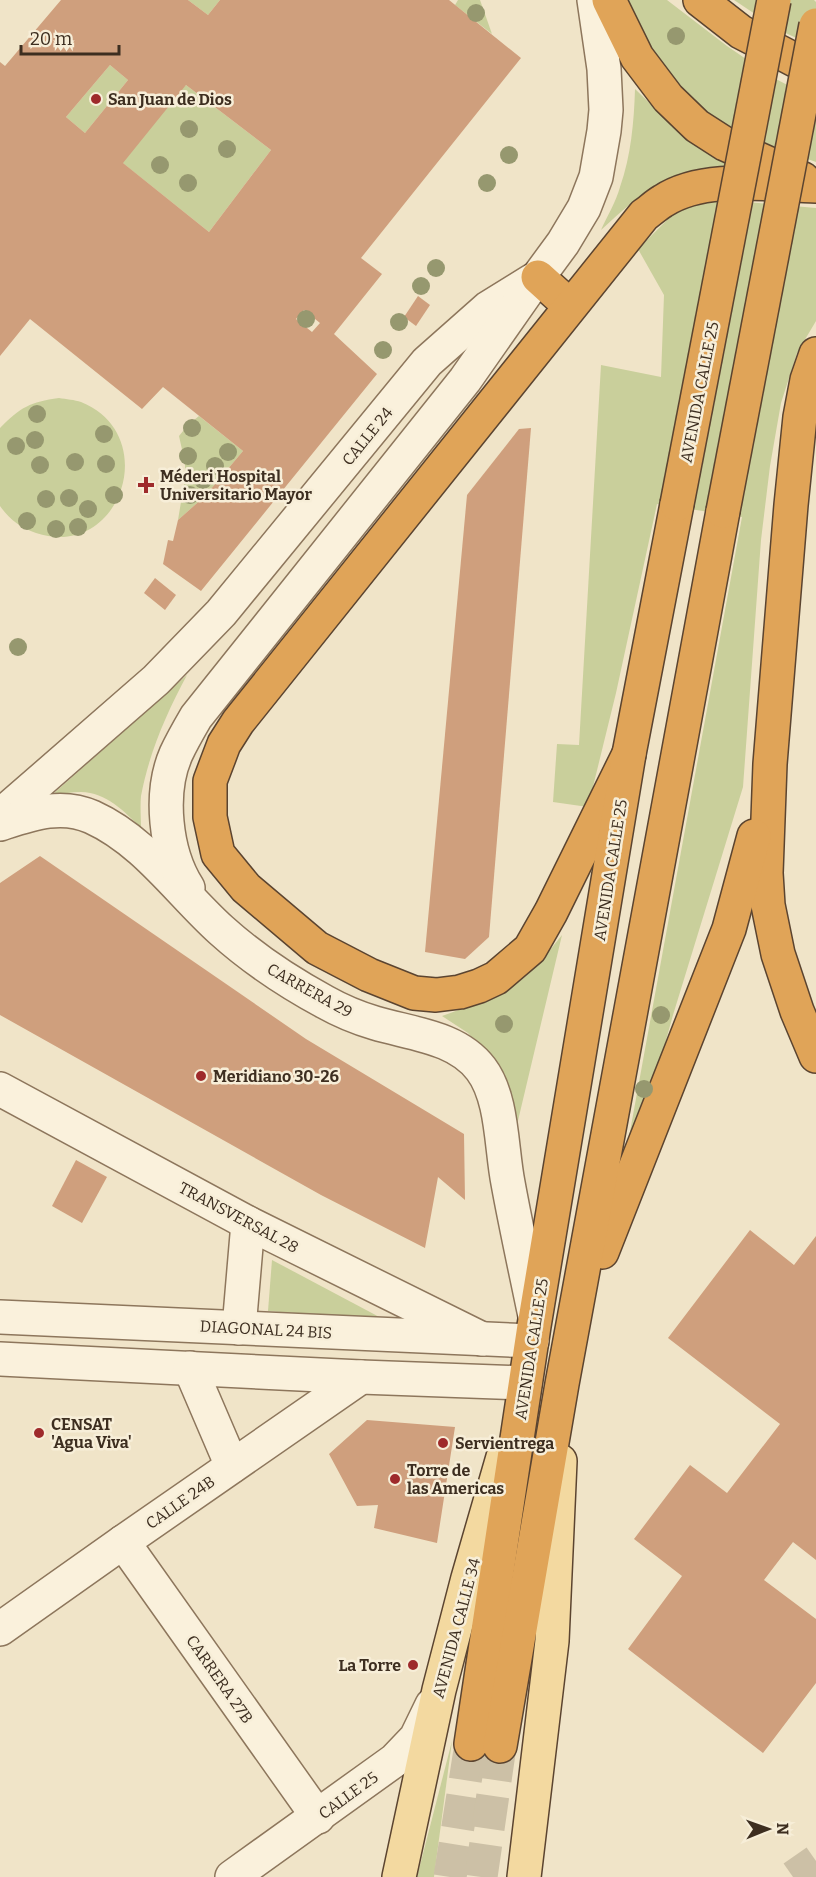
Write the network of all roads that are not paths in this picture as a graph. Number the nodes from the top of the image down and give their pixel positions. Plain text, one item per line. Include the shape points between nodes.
1 (594, 0) edge
2 (609, 0) edge
3 (699, 0) edge
4 (774, 0) edge
5 (816, 25) edge
6 (816, 71) edge
7 (816, 185) edge
8 (538, 277) junction
9 (570, 306) junction
10 (816, 354) edge
11 (629, 754) junction
12 (770, 764) junction
13 (0, 816) edge
14 (0, 824) edge
15 (221, 929) junction
16 (816, 1056) edge
17 (0, 1089) edge
18 (248, 1223) junction
19 (0, 1317) edge
20 (574, 1324) junction
21 (239, 1328) junction
22 (534, 1329) junction
23 (482, 1339) junction
24 (0, 1359) edge
25 (190, 1368) junction
26 (361, 1377) junction
27 (525, 1383) junction
28 (562, 1384) junction
29 (232, 1466) junction
30 (123, 1542) junction
31 (0, 1629) edge
32 (439, 1690) junction
33 (318, 1817) junction
34 (524, 1873) edge
35 (232, 1877) edge
36 (399, 1877) edge

1 - 8 street, CALLE 24 via 606,110 596,177 584,208
2 - 7 highway via 637,57 668,98 697,126 725,144
3 - 6 highway via 741,32
4 - 11 highway, AVENIDA CALLE 25, bridge
5 - 20 highway, AVENIDA CALLE 25, bridge
7 - 9 highway via 723,183 680,192 644,215
8 - 9 highway
8 - 13 street, CALLE 24 via 488,308 428,362 221,613 156,680
8 - 15 street via 465,380 196,717 176,755 166,801 176,866 203,910
9 - 11 highway via 238,722 224,744 210,781 210,816 218,854 231,871 317,948 414,993 460,992 496,978 530,949
10 - 12 highway via 800,417
11 - 22 highway, AVENIDA CALLE 25
12 - 16 highway via 768,905 778,954
12 - 20 highway via 751,854 729,928
14 - 15 street, CARRERA 29 via 38,811 78,811 93,818 113,828 149,857
15 - 22 street, CARRERA 29 via 259,961 324,1002 373,1023 452,1044 482,1070 494,1092
17 - 18 street, TRANSVERSAL 28
18 - 21 street
18 - 23 street, TRANSVERSAL 28
19 - 21 street, DIAGONAL 24 BIS
20 - 28 highway, AVENIDA CALLE 25
21 - 23 street, DIAGONAL 24 BIS
22 - 23 street, DIAGONAL 24 BIS
22 - 27 highway, AVENIDA CALLE 25
24 - 25 street
25 - 26 street
25 - 29 street
26 - 27 street
26 - 29 street, CALLE 24B
27 - 28 highway, AVENIDA CALLE 25 via 486,1745
27 - 32 main road, AVENIDA CALLE 34
28 - 34 main road via 552,1641
29 - 30 street, CALLE 24B
30 - 31 street, CALLE 24B
30 - 33 street, CARRERA 27B
32 - 33 street, CALLE 25 via 416,1738 395,1760
32 - 36 main road, AVENIDA CALLE 34
33 - 35 street, CALLE 25

